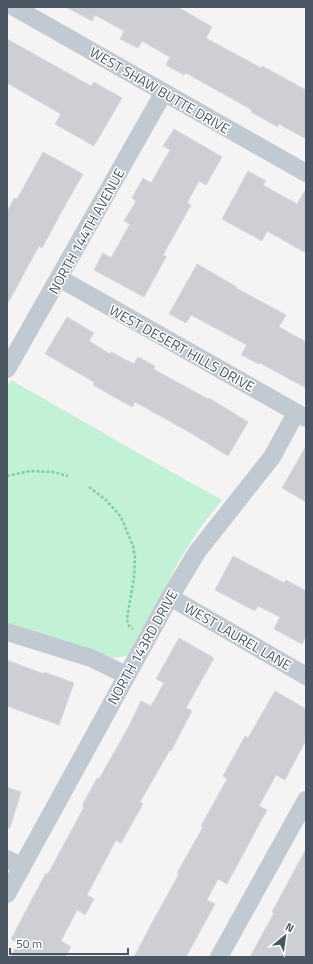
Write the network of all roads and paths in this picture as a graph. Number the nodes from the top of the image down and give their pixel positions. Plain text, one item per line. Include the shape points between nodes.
1 (14, 7) edge
2 (164, 92) junction
3 (306, 173) edge
4 (59, 278) junction
5 (7, 369) edge
6 (301, 415) edge
7 (7, 476) edge
8 (68, 476) dead end
9 (89, 486) dead end
10 (170, 597) junction
11 (133, 629) dead end
12 (7, 632) edge
13 (126, 675) junction
14 (306, 676) edge
15 (306, 800) edge
16 (14, 863) edge
17 (7, 894) edge
18 (219, 957) edge

1 - 2 street, WEST SHAW BUTTE DRIVE
2 - 3 street, WEST SHAW BUTTE DRIVE
2 - 4 street, NORTH 144TH AVENUE
4 - 5 street, NORTH 144TH AVENUE
4 - 6 street, WEST DESERT HILLS DRIVE
6 - 10 street, NORTH 143RD DRIVE via 272,457 198,552
7 - 8 path via 30,471 53,472
9 - 11 path via 121,517 133,546 134,578 128,620 129,626
10 - 13 street, NORTH 143RD DRIVE
10 - 14 street, WEST LAUREL LANE
12 - 13 street via 91,658
13 - 16 street, NORTH 143RD DRIVE
15 - 18 street
16 - 17 street, NORTH 143RD DRIVE

